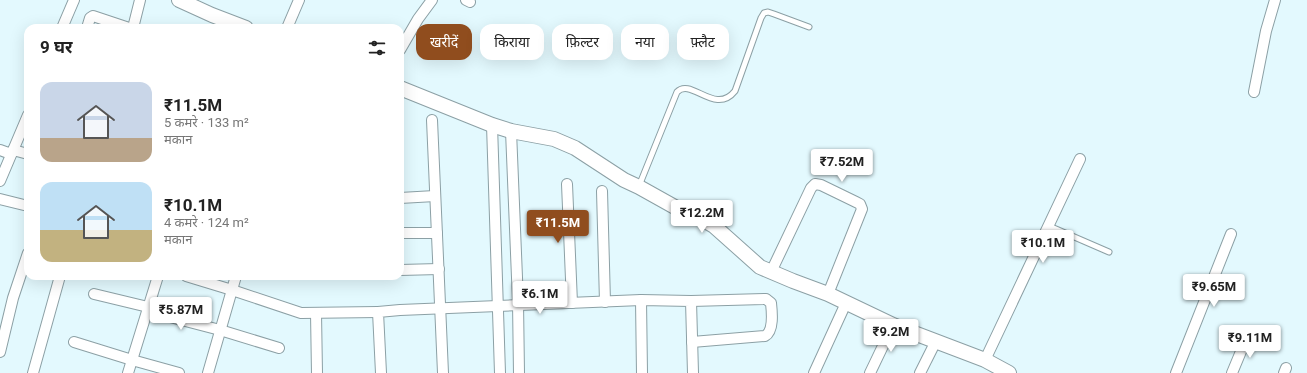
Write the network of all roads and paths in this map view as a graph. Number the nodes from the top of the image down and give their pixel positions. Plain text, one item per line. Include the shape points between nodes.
1 (74, 0) edge
2 (140, 0) edge
3 (179, 0) edge
4 (299, 0) edge
5 (432, 0) edge
6 (1275, 0) edge
7 (64, 24) edge
8 (88, 24) edge
9 (118, 24) edge
10 (134, 24) edge
11 (236, 24) edge
12 (289, 24) edge
13 (808, 28) dead end
14 (404, 43) edge
15 (404, 90) edge
16 (1254, 92) dead end
17 (432, 120) dead end
18 (24, 124) edge
19 (492, 125) junction
20 (511, 131) junction
21 (0, 150) edge
22 (12, 152) junction
23 (24, 154) edge
24 (1080, 159) dead end
25 (0, 181) edge
26 (567, 184) dead end
27 (639, 186) junction
28 (602, 191) dead end
29 (435, 196) junction
30 (404, 198) edge
31 (0, 199) edge
32 (24, 205) edge
33 (1049, 226) junction
34 (404, 233) edge
35 (437, 233) junction
36 (1231, 234) dead end
37 (1108, 252) dead end
38 (24, 266) edge
39 (438, 269) junction
40 (404, 270) edge
41 (771, 272) junction
42 (59, 280) edge
43 (157, 280) edge
44 (199, 280) edge
45 (235, 280) edge
46 (232, 290) junction
47 (94, 294) dead end
48 (828, 294) junction
49 (641, 300) junction
50 (690, 301) junction
51 (605, 302) junction
52 (572, 303) junction
53 (846, 304) junction
54 (518, 305) junction
55 (498, 306) junction
56 (440, 308) junction
57 (147, 309) junction
58 (316, 312) junction
59 (378, 312) junction
60 (892, 324) junction
61 (220, 330) junction
62 (1247, 337) dead end
63 (936, 341) junction
64 (74, 342) dead end
65 (692, 342) junction
66 (279, 348) dead end
67 (0, 352) edge
68 (132, 360) junction
69 (985, 360) junction
70 (1005, 372) edge
71 (33, 373) edge
72 (128, 373) edge
73 (179, 373) edge
74 (208, 373) edge
75 (317, 373) edge
76 (382, 373) edge
77 (443, 373) edge
78 (500, 373) edge
79 (519, 373) edge
80 (642, 373) edge
81 (693, 373) edge
82 (814, 373) edge
83 (870, 373) edge
84 (920, 373) edge
85 (1176, 373) edge
86 (1232, 373) edge

1 - 7 street
2 - 10 street
3 - 11 street
4 - 12 street
5 - 14 street
6 - 16 street
8 - 9 street via 93,16
13 - 27 lane via 774,14 764,13 735,91 730,97 714,100 685,88 677,92
15 - 19 street
17 - 29 street
18 - 22 street
19 - 20 street
19 - 55 street
20 - 27 street via 554,139 575,148 624,180
20 - 54 street
21 - 22 street
22 - 23 street
22 - 25 street
24 - 33 street
26 - 52 street
27 - 41 street via 714,226 760,267
28 - 51 street
29 - 30 street
29 - 35 street
31 - 32 street
33 - 37 lane
33 - 69 street
34 - 35 street
35 - 39 street
36 - 85 street
38 - 67 street
39 - 40 street
39 - 56 street
41 - 48 street
41 - 48 street via 811,188 815,184 821,185 860,204 862,209
42 - 71 street
43 - 57 street
44 - 46 street
45 - 46 street
46 - 58 street via 301,312
46 - 61 street
47 - 57 street
48 - 53 street
49 - 50 street
49 - 51 street
49 - 80 street
50 - 65 street
50 - 65 street via 766,299 771,303 771,328 768,335
51 - 52 street
52 - 54 street
53 - 60 street
53 - 82 street
54 - 55 street
54 - 79 street
55 - 56 street
55 - 78 street
56 - 59 street
56 - 77 street
57 - 61 street
57 - 68 street
58 - 59 street
58 - 75 street
59 - 76 street
60 - 63 street
60 - 83 street
61 - 66 street
61 - 74 street
62 - 86 street
63 - 69 street
63 - 84 street
64 - 68 street
65 - 81 street
68 - 72 street
68 - 73 street
69 - 70 street

